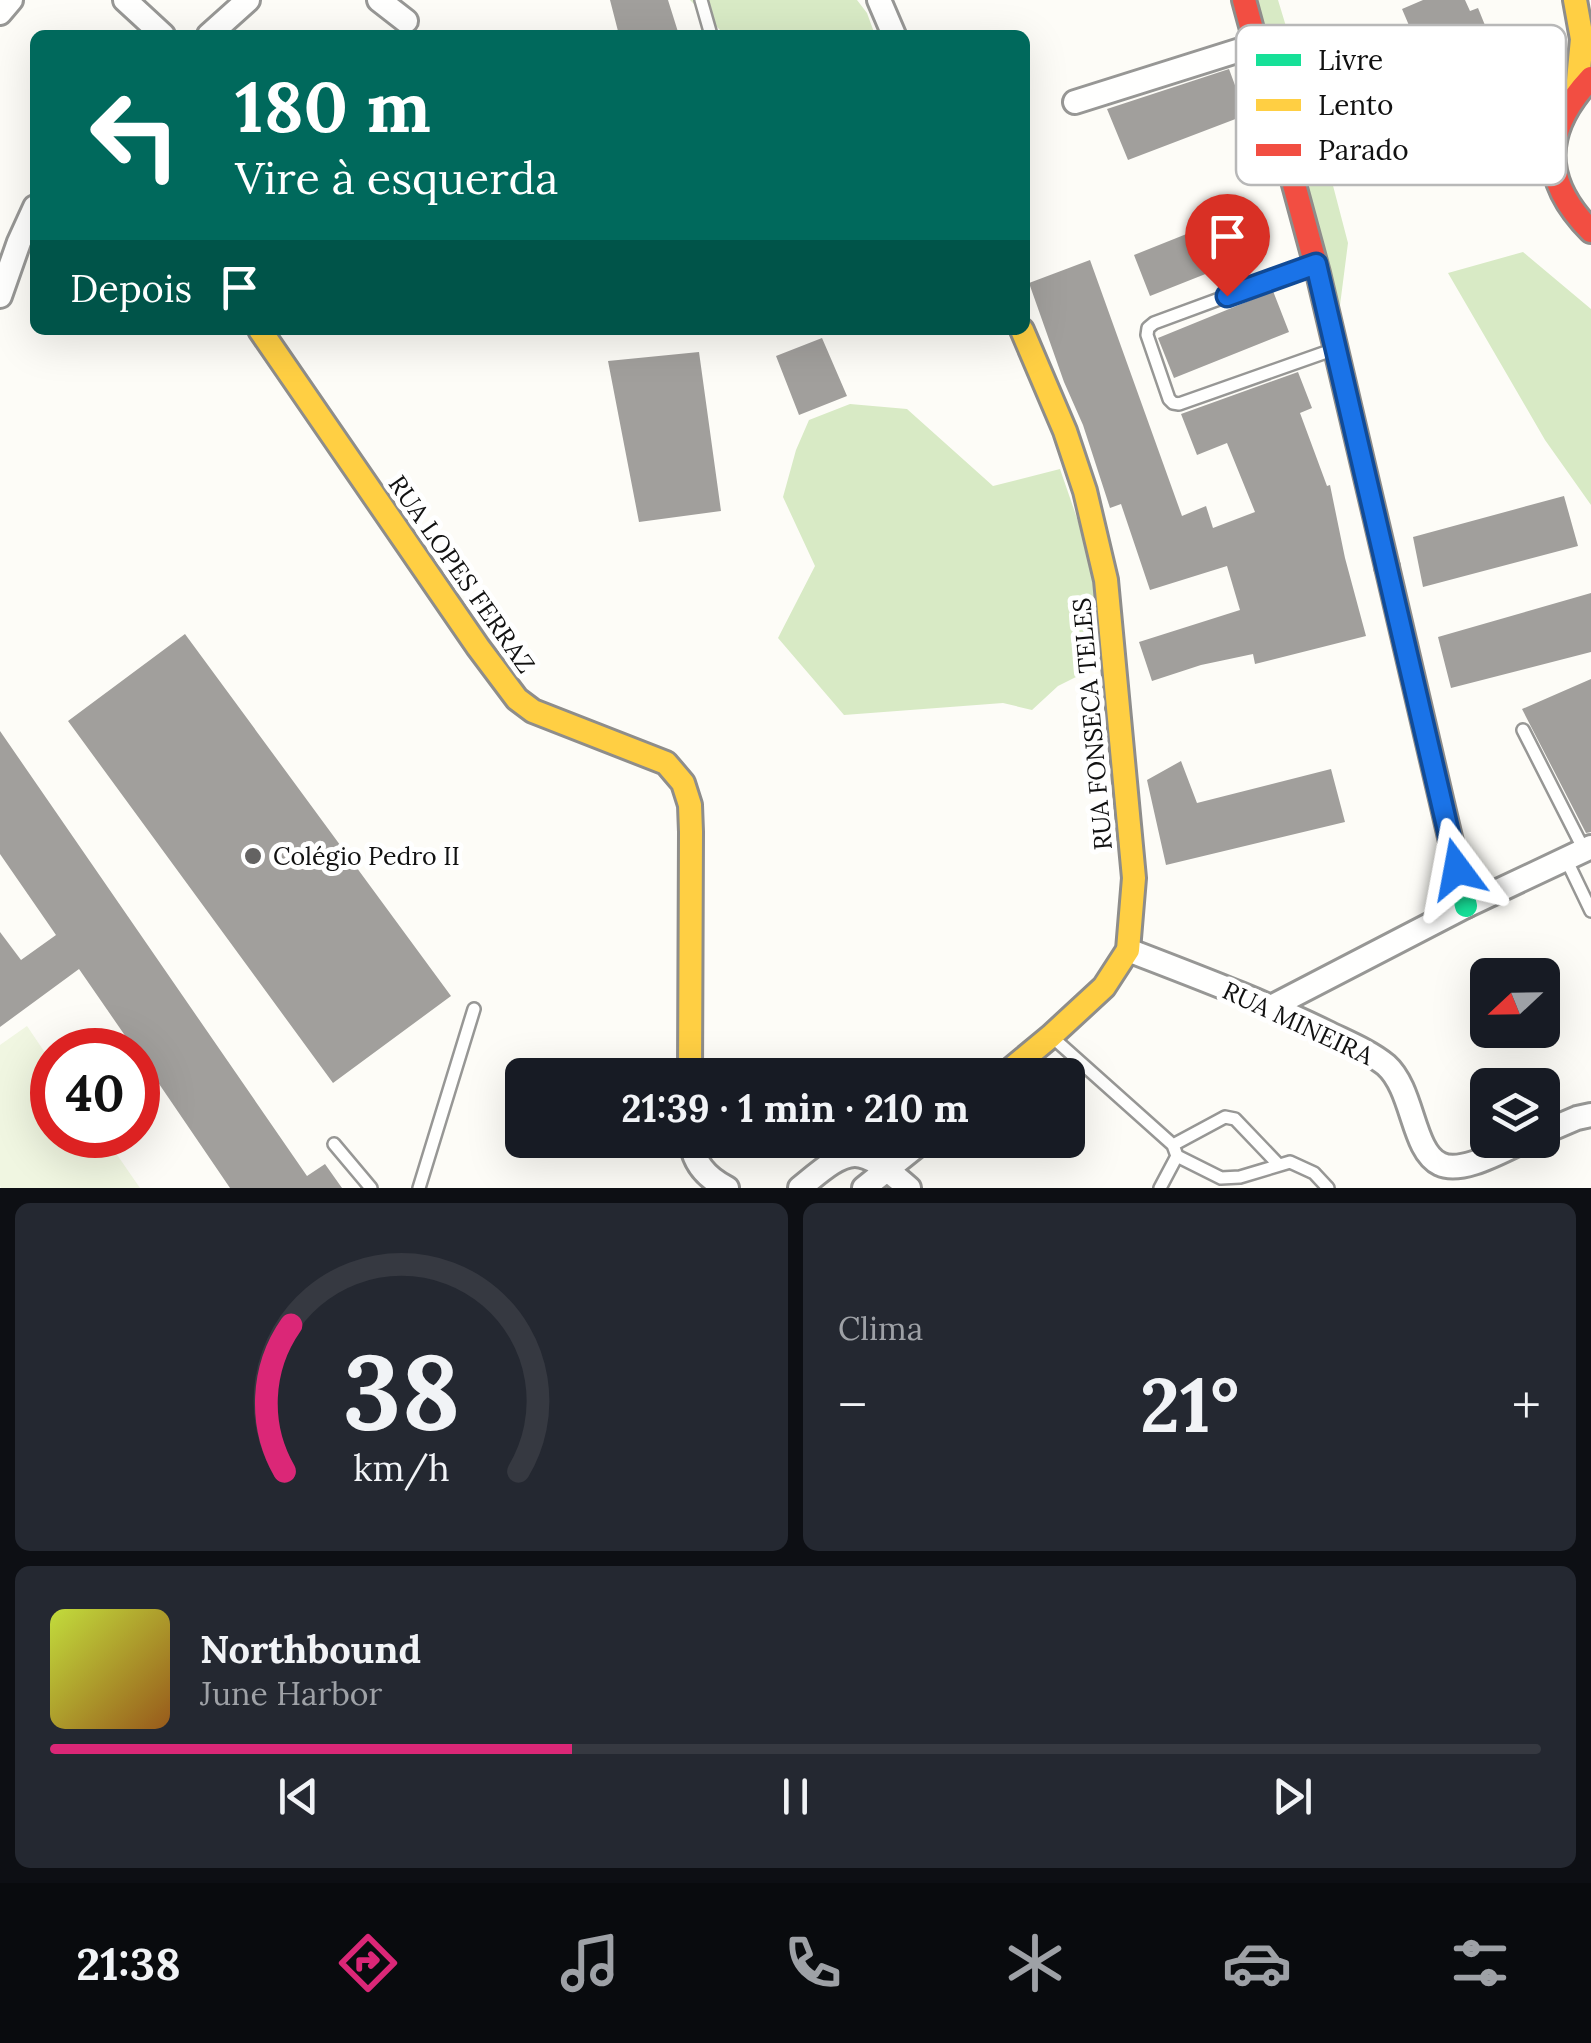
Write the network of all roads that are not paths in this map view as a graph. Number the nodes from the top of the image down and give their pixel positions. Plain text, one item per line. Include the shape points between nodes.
1 (11, 0) edge
2 (125, 0) edge
3 (248, 0) edge
4 (379, 0) edge
5 (702, 0) edge
6 (879, 0) edge
7 (1244, 0) edge
8 (1575, 0) edge
9 (0, 13) edge
10 (406, 21) dead end
11 (1251, 25) edge
12 (158, 30) edge
13 (215, 30) edge
14 (709, 30) edge
15 (892, 30) edge
16 (1236, 51) edge
17 (1584, 85) edge
18 (1075, 102) dead end
19 (1566, 107) edge
20 (1294, 185) edge
21 (1560, 185) edge
22 (30, 218) edge
23 (1591, 230) edge
24 (1316, 264) junction
25 (0, 296) edge
26 (263, 335) edge
27 (1024, 335) edge
28 (1336, 349) junction
29 (1523, 730) dead end
30 (1581, 852) edge
31 (1466, 906) junction
32 (1591, 911) edge
33 (1128, 950) junction
34 (1273, 1006) junction
35 (474, 1009) dead end
36 (1051, 1036) junction
37 (690, 1058) edge
38 (1024, 1058) edge
39 (1591, 1115) edge
40 (1560, 1125) edge
41 (334, 1144) dead end
42 (1175, 1151) junction
43 (696, 1158) edge
44 (902, 1158) edge
45 (1484, 1158) edge
46 (1278, 1164) junction
47 (888, 1169) junction
48 (371, 1188) edge
49 (420, 1188) edge
50 (728, 1188) edge
51 (800, 1188) edge
52 (864, 1188) edge
53 (909, 1188) edge
54 (1160, 1188) edge
55 (1328, 1188) edge

1 - 9 street
2 - 12 street
3 - 13 street
4 - 10 street
5 - 14 lane
6 - 15 street
7 - 11 street
8 - 17 street
16 - 18 street
17 - 19 street
20 - 24 street
21 - 23 street via 1566,203
22 - 25 street
24 - 28 street
24 - 28 lane via 1154,323 1147,336 1169,398 1179,404
26 - 37 street, RUA LOPES FERRAZ via 518,699 532,711 666,764 682,784 691,832
27 - 33 street, RUA FONSECA TELES via 1085,490 1106,580 1134,878
28 - 31 street
29 - 30 lane
30 - 31 street
30 - 32 lane
31 - 34 street
33 - 34 street, RUA MINEIRA
33 - 36 street, RUA FONSECA TELES via 1104,987
34 - 45 street, RUA MINEIRA via 1384,1063 1406,1094 1431,1158 1452,1168
35 - 49 lane
36 - 38 street, RUA FONSECA TELES
36 - 42 lane
39 - 40 street
41 - 48 lane
42 - 46 lane via 1221,1178
42 - 46 lane via 1225,1117 1235,1119
42 - 54 lane
43 - 50 street via 709,1178
44 - 47 street
46 - 55 lane via 1314,1173
47 - 51 street via 866,1155 848,1156
47 - 52 street
47 - 53 street

